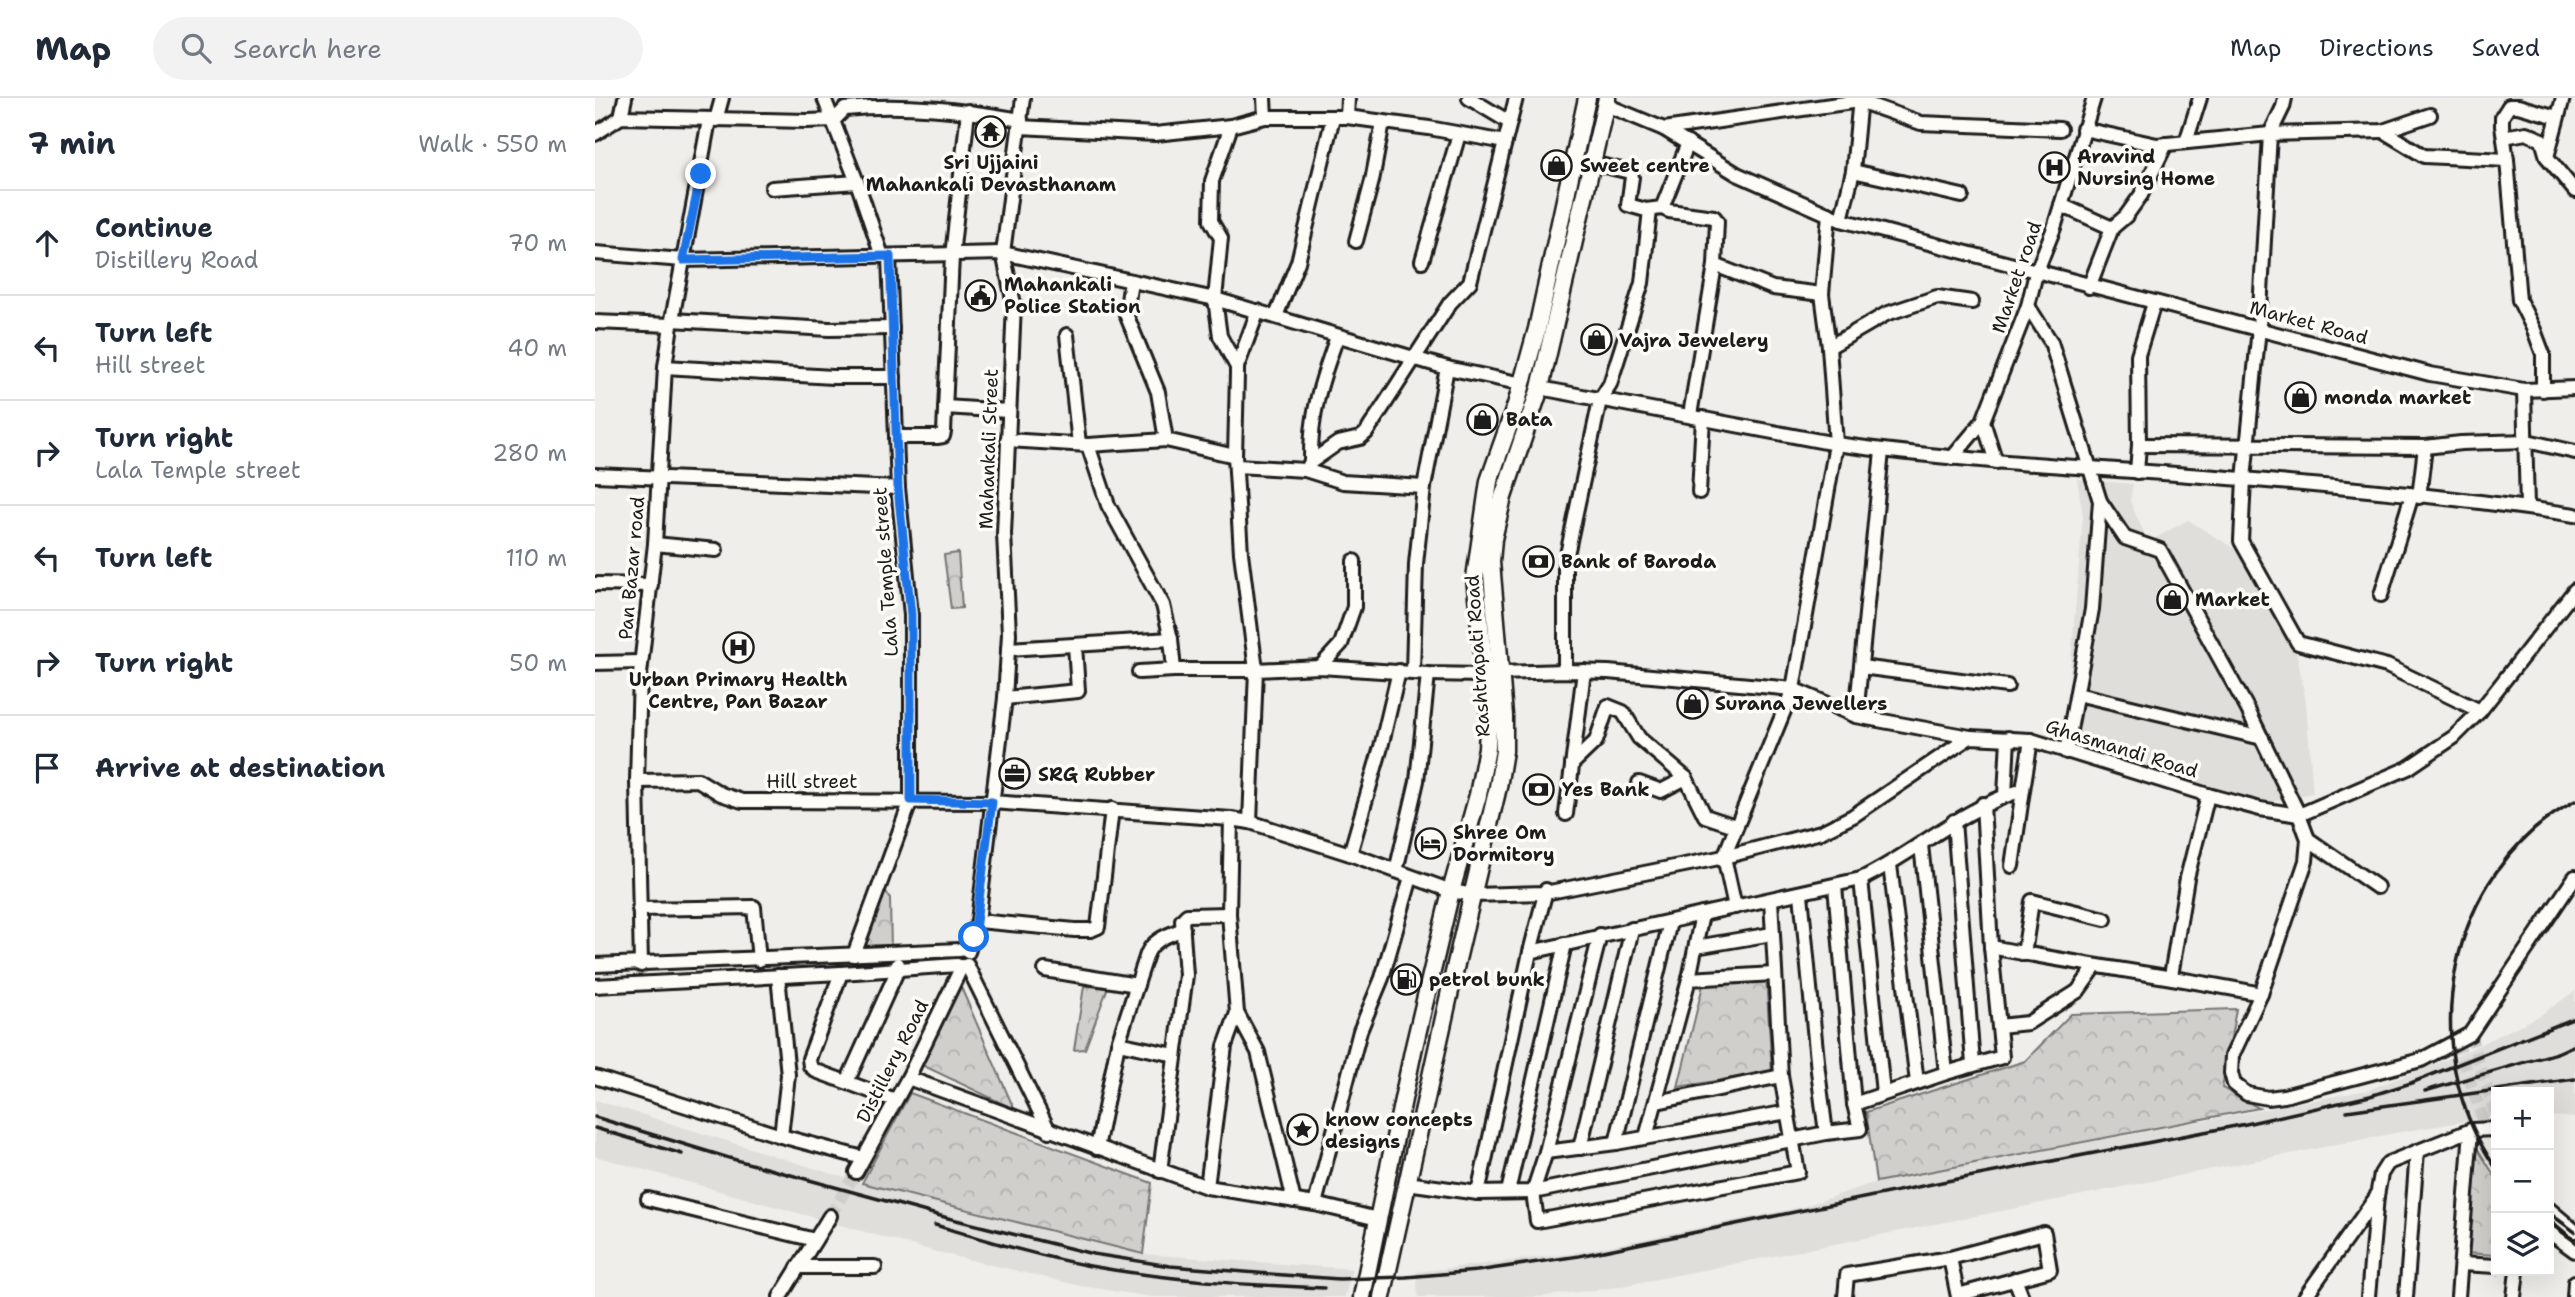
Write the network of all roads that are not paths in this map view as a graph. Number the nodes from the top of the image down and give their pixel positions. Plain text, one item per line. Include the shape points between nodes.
1 (625, 98) edge
2 (722, 98) edge
3 (824, 98) edge
4 (1023, 98) edge
5 (1263, 98) edge
6 (1348, 98) edge
7 (1469, 98) edge
8 (1516, 98) edge
9 (1587, 98) edge
10 (2094, 98) edge
11 (2200, 98) edge
12 (2285, 98) edge
13 (2563, 98) edge
14 (1860, 99) edge
15 (1607, 102) edge
16 (847, 103) edge
17 (968, 111) junction
18 (2430, 115) dead end
19 (621, 117) junction
20 (1265, 117) junction
21 (1333, 117) junction
22 (1347, 117) junction
23 (2557, 117) junction
24 (713, 120) junction
25 (834, 120) junction
26 (1383, 122) junction
27 (1510, 122) junction
28 (1020, 123) junction
29 (1231, 126) junction
30 (1664, 129) junction
31 (2060, 129) dead end
32 (2083, 129) junction
33 (2383, 131) junction
34 (595, 134) edge
35 (1459, 134) junction
36 (2270, 134) junction
37 (2504, 137) junction
38 (1505, 142) junction
39 (2186, 142) junction
40 (1688, 143) junction
41 (2166, 144) junction
42 (2547, 157) junction
43 (2507, 160) junction
44 (1592, 163) junction
45 (1853, 171) junction
46 (857, 182) junction
47 (772, 188) dead end
48 (2575, 191) edge
49 (1962, 196) dead end
50 (2061, 205) junction
51 (1656, 209) junction
52 (1829, 214) junction
53 (1841, 220) junction
54 (2112, 228) junction
55 (1356, 242) dead end
56 (595, 253) edge
57 (1003, 253) junction
58 (886, 256) junction
59 (952, 256) junction
60 (683, 260) junction
61 (1422, 261) dead end
62 (1715, 265) junction
63 (2036, 273) junction
64 (1131, 281) junction
65 (2089, 287) junction
66 (1822, 294) junction
67 (1215, 299) junction
68 (1972, 302) dead end
69 (2154, 303) junction
70 (2028, 306) junction
71 (1258, 311) junction
72 (1276, 316) junction
73 (595, 322) edge
74 (671, 323) junction
75 (892, 328) junction
76 (2259, 328) junction
77 (1067, 335) dead end
78 (1337, 337) junction
79 (1829, 347) junction
80 (1415, 358) junction
81 (665, 367) junction
82 (1237, 367) junction
83 (1447, 368) junction
84 (894, 376) junction
85 (1523, 384) junction
86 (1540, 388) junction
87 (2575, 388) edge
88 (2524, 390) junction
89 (2543, 390) junction
90 (1600, 400) junction
91 (945, 407) junction
92 (1008, 411) junction
93 (1689, 415) junction
94 (1703, 418) junction
95 (1983, 421) junction
96 (896, 437) junction
97 (1007, 440) junction
98 (1166, 440) junction
99 (2527, 441) junction
100 (1836, 444) junction
101 (1083, 445) junction
102 (2139, 445) junction
103 (2248, 445) junction
104 (2424, 447) junction
105 (1882, 451) junction
106 (2575, 452) edge
107 (1952, 458) junction
108 (1236, 461) junction
109 (1996, 462) junction
110 (1308, 466) junction
111 (2091, 468) junction
112 (2137, 472) junction
113 (595, 475) edge
114 (659, 479) junction
115 (2245, 479) junction
116 (1424, 487) junction
117 (898, 488) junction
118 (1699, 492) dead end
119 (2415, 496) junction
120 (2099, 501) junction
121 (2527, 507) junction
122 (2575, 514) edge
123 (655, 544) junction
124 (716, 550) dead end
125 (1354, 561) dead end
126 (595, 584) edge
127 (651, 585) junction
128 (2575, 590) edge
129 (2381, 595) dead end
130 (1485, 597) junction
131 (1171, 639) junction
132 (1075, 645) junction
133 (1008, 649) junction
134 (641, 662) junction
135 (595, 663) edge
136 (1320, 667) junction
137 (1861, 667) junction
138 (1174, 670) junction
139 (1256, 670) junction
140 (1399, 671) junction
141 (1565, 671) junction
142 (1584, 671) junction
143 (1139, 672) dead end
144 (1413, 672) junction
145 (1427, 674) junction
146 (1491, 674) junction
147 (2007, 686) dead end
148 (1793, 689) junction
149 (2077, 694) junction
150 (1005, 698) junction
151 (2480, 711) junction
152 (1856, 716) junction
153 (1970, 737) junction
154 (2008, 738) junction
155 (2262, 738) junction
156 (2031, 740) junction
157 (2066, 752) junction
158 (1573, 764) junction
159 (1686, 778) junction
160 (637, 781) junction
161 (1639, 783) dead end
162 (2023, 790) junction
163 (2005, 795) junction
164 (2208, 795) junction
165 (911, 800) junction
166 (992, 802) junction
167 (1983, 804) junction
168 (1112, 809) junction
169 (1566, 814) dead end
170 (2299, 815) junction
171 (1231, 819) junction
172 (1954, 821) junction
173 (1250, 822) junction
174 (1735, 826) junction
175 (2308, 839) junction
176 (1921, 845) junction
177 (1350, 854) junction
178 (1724, 858) junction
179 (1890, 865) junction
180 (2012, 866) dead end
181 (1396, 871) junction
182 (1411, 877) junction
183 (2575, 877) edge
184 (1861, 879) junction
185 (1835, 886) junction
186 (2377, 887) dead end
187 (1451, 891) junction
188 (1545, 892) junction
189 (1801, 894) junction
190 (1474, 895) junction
191 (1770, 900) junction
192 (1735, 907) junction
193 (639, 909) junction
194 (1229, 914) junction
195 (1702, 914) junction
196 (2105, 919) dead end
197 (978, 921) junction
198 (1670, 922) junction
199 (1183, 929) junction
200 (1632, 929) junction
201 (1772, 934) junction
202 (1600, 935) junction
203 (1565, 944) junction
204 (1696, 947) junction
205 (1991, 947) junction
206 (1529, 952) junction
207 (897, 953) junction
208 (2024, 954) junction
209 (854, 956) junction
210 (759, 960) junction
211 (963, 960) junction
212 (595, 965) edge
213 (641, 965) junction
214 (2095, 967) junction
215 (898, 969) junction
216 (1045, 970) dead end
217 (841, 973) junction
218 (1774, 974) junction
219 (778, 976) junction
220 (2171, 976) junction
221 (1689, 979) junction
222 (1137, 985) junction
223 (595, 986) edge
224 (2261, 994) junction
225 (1237, 1013) junction
226 (1999, 1026) junction
227 (1118, 1043) junction
228 (1175, 1055) junction
229 (1973, 1064) junction
230 (1946, 1073) junction
231 (1781, 1076) junction
232 (595, 1077) edge
233 (908, 1078) junction
234 (847, 1082) junction
235 (1917, 1082) junction
236 (1883, 1093) junction
237 (895, 1100) junction
238 (1657, 1102) junction
239 (1854, 1104) junction
240 (1789, 1112) junction
241 (2472, 1130) junction
242 (2491, 1130) edge
243 (1049, 1131) junction
244 (1826, 1133) junction
245 (781, 1136) junction
246 (1646, 1137) junction
247 (1794, 1140) junction
248 (1616, 1143) junction
249 (1097, 1148) junction
250 (1580, 1148) junction
251 (1546, 1152) junction
252 (2417, 1152) junction
253 (863, 1158) junction
254 (1160, 1171) junction
255 (856, 1172) tunnel mouth
256 (1407, 1183) junction
257 (1207, 1187) junction
258 (1508, 1192) junction
259 (1533, 1192) junction
260 (1478, 1193) junction
261 (2377, 1196) junction
262 (648, 1199) dead end
263 (1294, 1201) junction
264 (1315, 1205) junction
265 (2554, 1213) edge
266 (830, 1216) tunnel mouth
267 (1378, 1219) junction
268 (2575, 1231) edge
269 (2554, 1236) edge
270 (815, 1240) junction
271 (2575, 1251) edge
272 (1950, 1258) junction
273 (2461, 1264) junction
274 (2491, 1266) edge
275 (799, 1267) junction
276 (875, 1267) dead end
277 (2516, 1276) edge
278 (2015, 1279) junction
279 (2575, 1282) edge
280 (2313, 1291) edge
281 (1958, 1296) edge
282 (780, 1297) edge
283 (1362, 1297) edge
284 (1382, 1297) edge
285 (1845, 1297) edge
286 (2022, 1297) edge
287 (2305, 1297) edge
288 (2368, 1297) edge
289 (2406, 1297) edge
290 (2458, 1297) edge
291 (2514, 1297) edge
292 (2574, 1297) edge

1 - 19 street
2 - 24 street, Pan Bazar road
3 - 25 street, Lala Temple street
4 - 28 street, Mahankali Street
5 - 20 street
6 - 22 street
7 - 27 street
8 - 27 street
9 - 85 main road, Rashtrapati Road
10 - 32 street, Market road
11 - 39 street
12 - 36 street
13 - 23 street
14 - 30 street
14 - 31 street via 1921,123
14 - 45 street
15 - 30 street, Market Road
15 - 44 main road, Rashtrapati Road
16 - 17 street
16 - 25 street
17 - 28 street
17 - 59 street
18 - 33 street
19 - 24 street
19 - 34 street
20 - 21 street
20 - 29 street
21 - 22 street
21 - 72 street via 1298,262
22 - 26 street
23 - 37 street via 2509,106 2502,117
23 - 42 street
24 - 25 street
24 - 60 street, Pan Bazar road
25 - 46 street, Lala Temple street
26 - 35 street
26 - 55 street
27 - 38 street
28 - 29 street via 1155,134
28 - 57 street, Mahankali Street
29 - 67 street via 1212,181 1211,221 1221,237
30 - 40 street, Market Road
32 - 41 street via 2146,145
32 - 50 street, Market road
33 - 36 street
33 - 43 street via 2424,156
35 - 38 street
35 - 61 street
36 - 39 street
36 - 76 street
37 - 42 street via 2535,136 2542,140
37 - 43 street
38 - 80 street via 1470,282 1450,303
39 - 41 street
40 - 51 street
40 - 52 street, Market Road via 1737,174
41 - 54 street via 2141,195
42 - 48 street
43 - 89 street via 2519,300 2543,354
44 - 51 street via 1630,172 1627,205
44 - 86 main road, Rashtrapati Road
45 - 49 street
45 - 53 street
46 - 47 street
46 - 58 street, Lala Temple street
50 - 54 street
50 - 63 street, Market road
51 - 62 street via 1714,217
51 - 90 street via 1642,283 1610,384
52 - 53 street, Market Road
52 - 66 street
53 - 63 street, Market Road
54 - 65 street
56 - 60 street
57 - 59 street
57 - 64 street
57 - 92 street, Mahankali Street via 1014,304
58 - 59 street
58 - 60 street
58 - 75 street, Lala Temple street
59 - 91 street
60 - 74 street, Pan Bazar road
62 - 66 street via 1773,288
62 - 93 street
63 - 65 street, Market Road
63 - 70 street, Market road
64 - 67 street
64 - 98 street via 1126,314 1159,391
65 - 69 street, Market Road
66 - 79 street
67 - 71 street
67 - 82 street via 1220,336
68 - 79 street via 1937,297 1886,314
69 - 76 street, Market Road
69 - 102 street via 2138,355
70 - 95 street, Market road
70 - 111 street via 2051,342
71 - 72 street
71 - 82 street
72 - 78 street
73 - 74 street
74 - 75 street
74 - 81 street, Pan Bazar road
75 - 84 street, Lala Temple street
76 - 88 street, Market Road via 2430,374
76 - 103 street
77 - 101 street
78 - 80 street
78 - 110 street via 1313,412
79 - 100 street
80 - 83 street
80 - 110 street via 1366,433 1338,443
81 - 84 street
81 - 114 street, Pan Bazar road
82 - 108 street
83 - 85 street
83 - 116 street
84 - 96 street, Lala Temple street
85 - 130 main road, Rashtrapati Road via 1489,481 1475,578
86 - 90 street
86 - 130 main road, Rashtrapati Road via 1503,497
87 - 89 street, Market Road
88 - 89 street, Market Road
88 - 99 street
90 - 93 street
90 - 141 street via 1565,564
91 - 92 street
91 - 96 street via 943,436
92 - 97 street, Mahankali Street
93 - 94 street
94 - 100 street
94 - 118 street
95 - 107 street, Market road
95 - 109 street
96 - 117 street, Lala Temple street
97 - 101 street
97 - 133 street, Mahankali Street
98 - 101 street
98 - 108 street
99 - 104 street
99 - 106 street
99 - 121 street
100 - 105 street
100 - 148 street
101 - 131 street via 1108,505 1163,605
102 - 103 street
102 - 112 street
103 - 104 street
103 - 115 street
104 - 119 street
105 - 107 street
105 - 137 street
107 - 109 street
108 - 110 street
108 - 139 street via 1241,553
109 - 111 street
110 - 116 street via 1343,482
111 - 112 street
111 - 120 street
112 - 115 street
113 - 114 street
114 - 117 street
114 - 123 street, Pan Bazar road
115 - 119 street
115 - 151 street via 2242,541 2298,643 2387,666
116 - 144 street
117 - 165 street, Lala Temple street via 911,615
119 - 121 street
119 - 129 street
120 - 149 street via 2092,609
120 - 155 street via 2125,538 2160,550
121 - 122 street
123 - 124 street
123 - 127 street, Pan Bazar road
125 - 136 street via 1354,607 1341,644
126 - 127 street
127 - 134 street, Pan Bazar road
128 - 151 street
130 - 146 main road, Rashtrapati Road
131 - 132 street
131 - 138 street
132 - 133 street
132 - 150 street via 1078,691
133 - 150 street, Mahankali Street
134 - 135 street
134 - 160 street, Pan Bazar road
136 - 139 street, Ghasmandi Road
136 - 140 street, Ghasmandi Road
137 - 147 street
137 - 152 street
138 - 139 street, Ghasmandi Road
138 - 143 street, Ghasmandi Road
139 - 173 street
140 - 144 street, Ghasmandi Road
140 - 177 street
141 - 142 street, Ghasmandi Road
141 - 146 street, Ghasmandi Road
142 - 148 street, Ghasmandi Road
142 - 158 street
144 - 145 street, Ghasmandi Road
145 - 146 street, Ghasmandi Road
145 - 181 street via 1417,780
146 - 187 main road, Rashtrapati Road via 1487,748
146 - 190 main road, Rashtrapati Road via 1504,716 1504,751
148 - 152 street, Ghasmandi Road
148 - 174 street
149 - 155 street
149 - 157 street
150 - 166 street, Mahankali Street
151 - 170 street via 2454,737 2408,768
152 - 153 street, Ghasmandi Road
153 - 154 street, Ghasmandi Road
153 - 178 street via 1853,816 1821,831
154 - 156 street, Ghasmandi Road
154 - 163 street
155 - 170 street
156 - 157 street, Ghasmandi Road
156 - 162 street
157 - 164 street, Ghasmandi Road
158 - 159 street via 1596,741 1608,706 1623,712 1639,738
158 - 169 street
159 - 161 street via 1661,791
159 - 174 street via 1705,816
160 - 165 street, Hill street via 698,780 742,801
160 - 193 street, Pan Bazar road
162 - 163 street
162 - 180 street
163 - 167 street
164 - 170 street, Ghasmandi Road
164 - 220 street via 2187,878
165 - 166 street, Hill street
165 - 209 street
166 - 168 street, Hill street
166 - 197 street, Distillery Road
167 - 172 street
167 - 205 street
168 - 171 street, Hill street
168 - 197 street via 1096,929
170 - 175 street
171 - 173 street, Hill street
171 - 194 street
172 - 176 street
172 - 229 street
173 - 177 street, Hill street
174 - 178 street
175 - 186 street
175 - 224 street via 2307,861
176 - 179 street
176 - 230 street
177 - 181 street, Hill street
178 - 188 street
178 - 192 street
179 - 184 street
179 - 235 street
181 - 182 street, Hill street
182 - 187 street, Hill street
182 - 264 street via 1383,978 1360,1031
183 - 224 street via 2470,1034 2421,1060 2284,1096 2247,1094 2234,1084 2232,1056
184 - 185 street
184 - 236 street
185 - 189 street
185 - 239 street
187 - 190 street, Hill street
187 - 267 main road, Rashtrapati Road
188 - 190 street
188 - 206 street
189 - 191 street
189 - 244 street
190 - 256 main road, Rashtrapati Road
191 - 192 street
191 - 201 street
192 - 195 street
193 - 210 street via 754,907
193 - 213 street, Pan Bazar road
194 - 199 street via 1187,915
194 - 225 street
195 - 198 street
195 - 204 street
196 - 208 street via 2032,901
197 - 211 street, Distillery Road
198 - 200 street
198 - 248 street
199 - 222 street via 1150,947
199 - 228 street via 1186,975
200 - 202 street
200 - 250 street
201 - 204 street
201 - 218 street
202 - 203 street
202 - 251 street
203 - 206 street
203 - 258 street
204 - 221 street
205 - 208 street
205 - 226 street
206 - 260 street
207 - 209 street
207 - 211 street
207 - 215 street
208 - 214 street
209 - 210 street
210 - 213 street
211 - 215 street
211 - 233 street, Distillery Road
211 - 243 street
212 - 213 street
214 - 220 street
214 - 226 street via 2078,991 2028,1023
215 - 217 street
215 - 234 street
216 - 222 street
217 - 219 street
217 - 234 street via 809,1059 816,1071
218 - 221 street
218 - 231 street
219 - 223 street
219 - 245 street via 788,1074
220 - 224 street
221 - 238 street
222 - 227 street
225 - 257 street via 1225,1046
225 - 263 street via 1258,1052
226 - 229 street via 2002,1057
227 - 228 street
227 - 249 street
228 - 254 street
229 - 230 street
230 - 235 street
231 - 238 street
231 - 240 street
232 - 245 street
233 - 237 street, Distillery Road
233 - 243 street
234 - 237 street
235 - 236 street
236 - 239 street
237 - 253 street, Distillery Road
238 - 246 street
239 - 244 street via 1860,1129
240 - 246 street
240 - 247 street
241 - 242 street
241 - 252 street
241 - 273 street
243 - 249 street
244 - 247 street
245 - 253 street
246 - 248 street
247 - 259 street
247 - 259 street via 1798,1172 1537,1221
248 - 250 street
249 - 254 street
250 - 251 street
251 - 259 street
252 - 261 street via 2388,1163
252 - 289 street
253 - 255 street, Distillery Road
254 - 257 street
256 - 260 street
256 - 284 main road, Rashtrapati Road
257 - 263 street
258 - 259 street
258 - 260 street
261 - 280 street
261 - 288 street
262 - 270 street
263 - 264 street
264 - 267 street
265 - 268 street
266 - 270 street
267 - 283 main road, Rashtrapati Road
269 - 271 street
270 - 275 street
272 - 278 street via 2044,1233 2050,1270
272 - 281 street
272 - 285 street via 1846,1275
273 - 274 street
273 - 290 street
275 - 276 street
275 - 282 street
277 - 291 street
278 - 281 street
278 - 286 street
279 - 292 street
280 - 287 street

